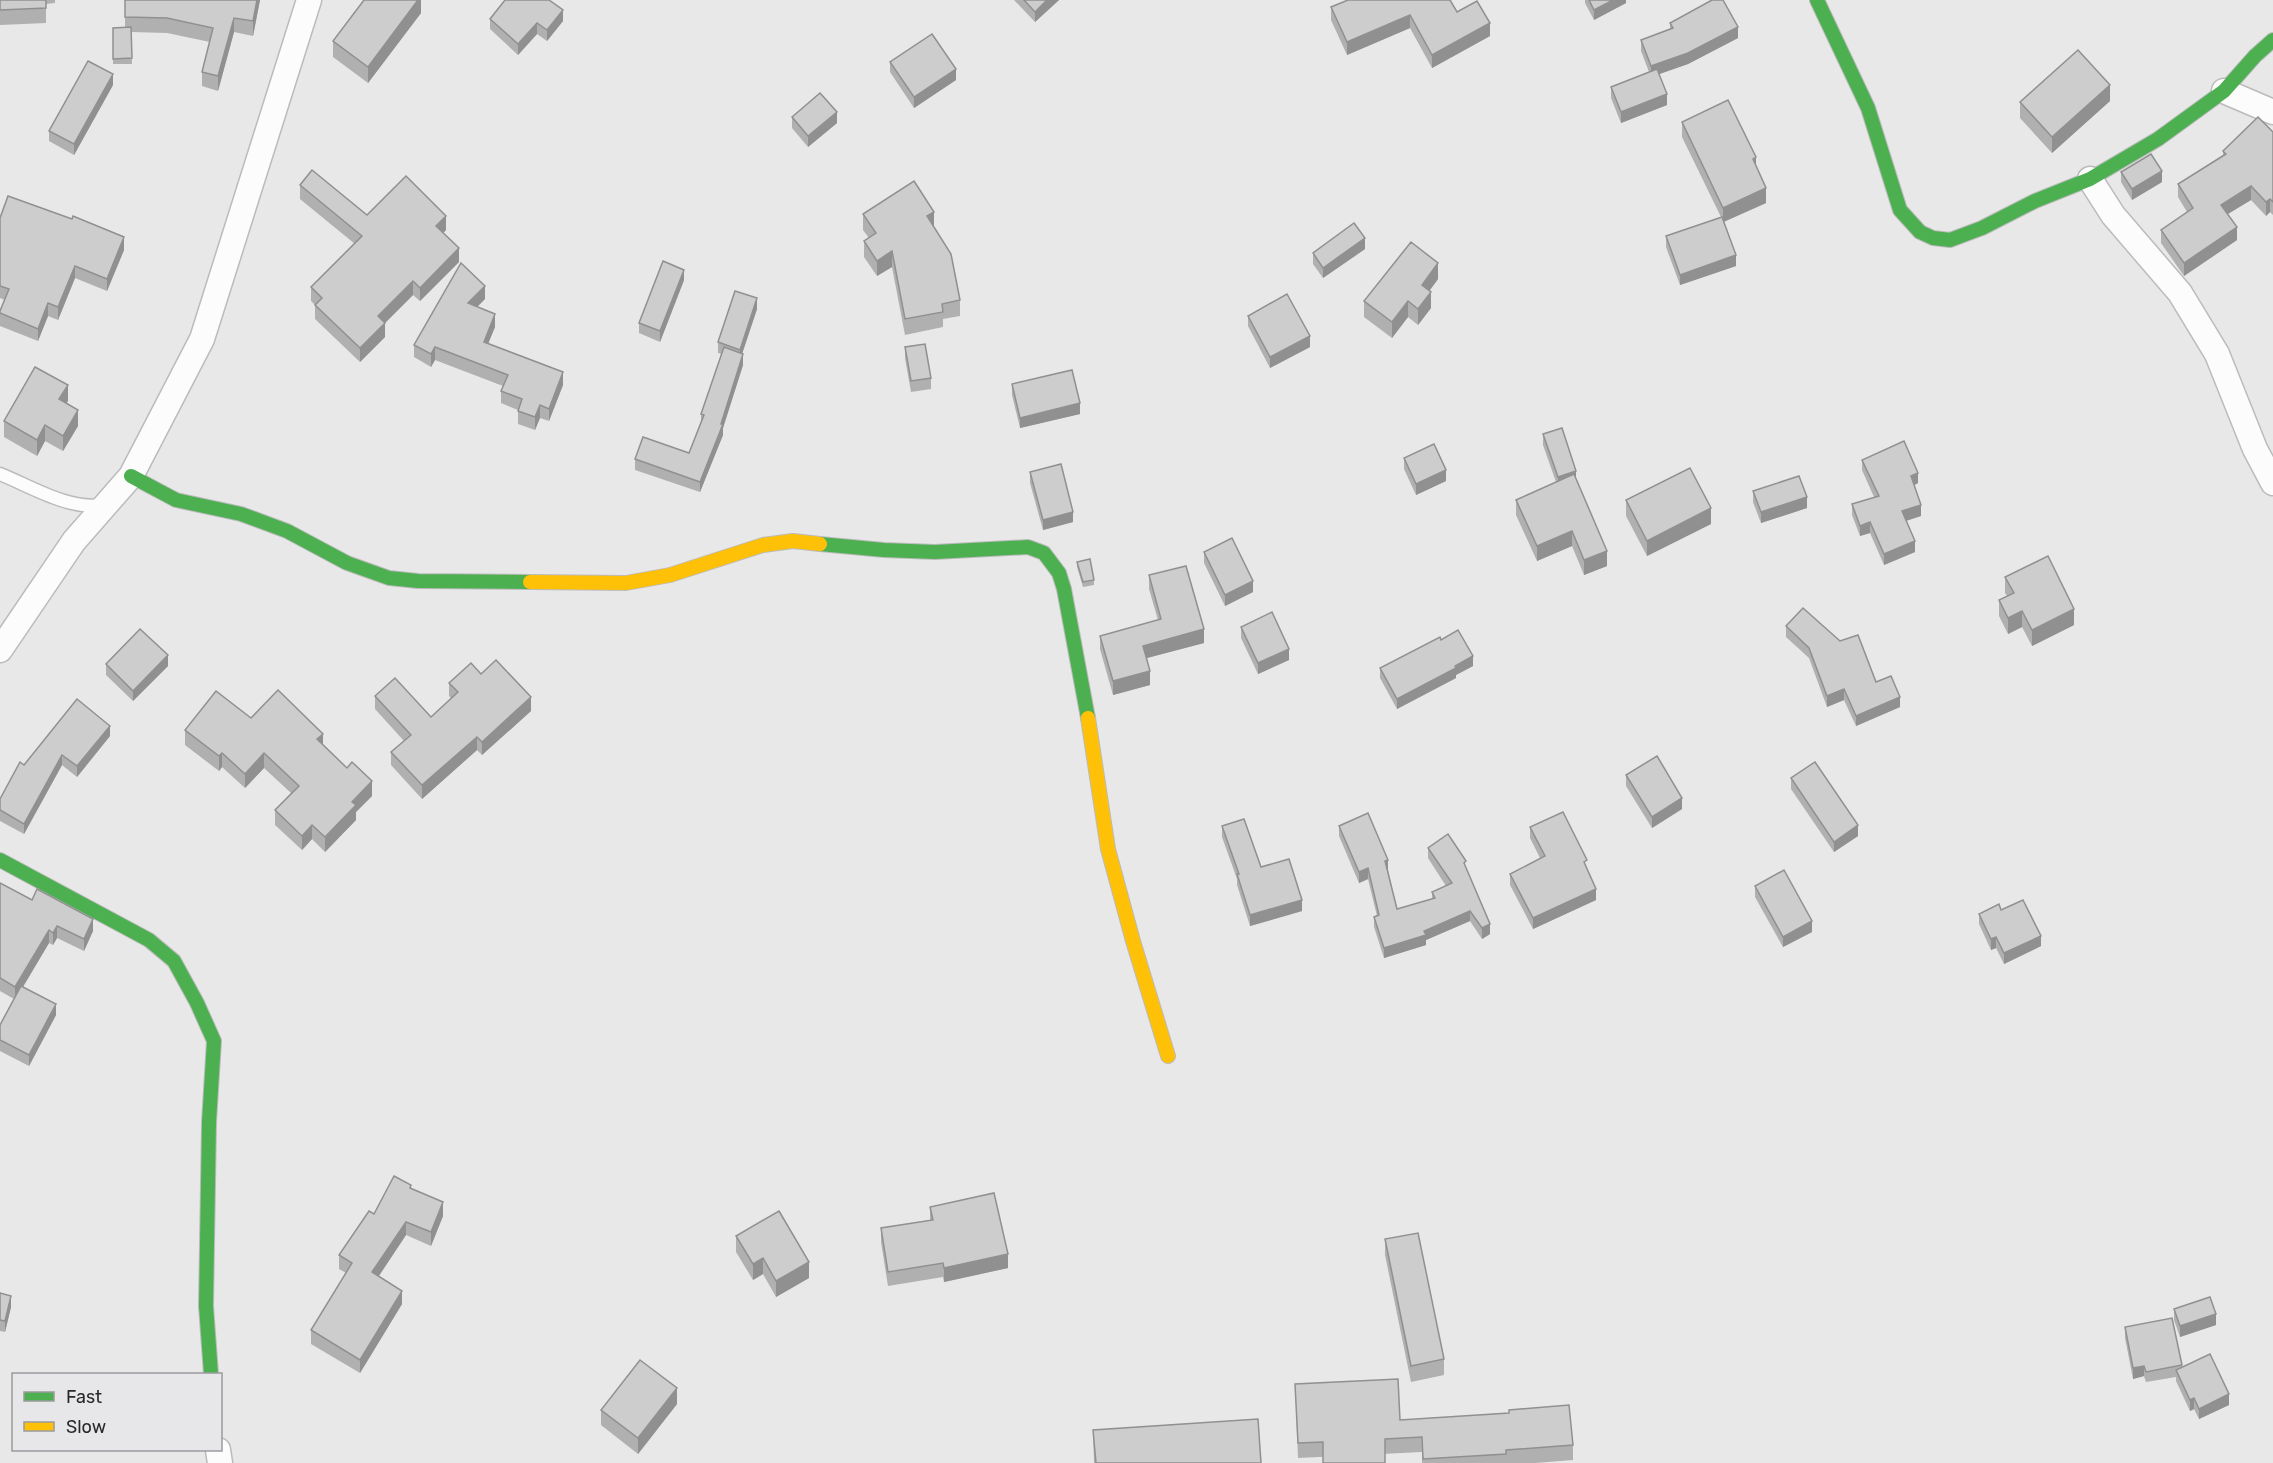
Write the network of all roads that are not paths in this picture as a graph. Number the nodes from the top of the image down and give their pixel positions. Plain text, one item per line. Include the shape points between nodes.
1 (309, 0) edge
2 (1816, 0) edge
3 (2273, 40) edge
4 (2224, 90) junction
5 (2273, 112) edge
6 (2090, 179) junction
7 (0, 474) edge
8 (131, 476) junction
9 (2273, 483) edge
10 (107, 505) junction
11 (0, 650) edge
12 (0, 860) edge
13 (1168, 1056) dead end
14 (211, 1373) edge

1 - 8 street via 202,339
2 - 6 street via 1868,108 1900,210 1920,232 1950,240
3 - 4 street
4 - 5 street
4 - 6 street via 2158,139
6 - 9 street via 2113,215 2180,293 2217,354
7 - 10 lane via 73,504
8 - 10 street
8 - 13 street via 176,500 241,514 287,531 347,563 388,578 418,582 626,583 670,575 763,545 793,541 935,552 1029,547 1044,553 1059,573 1064,589 1108,849
10 - 11 street via 74,541
12 - 14 street via 149,940 166,954 197,1002 214,1041 206,1306

